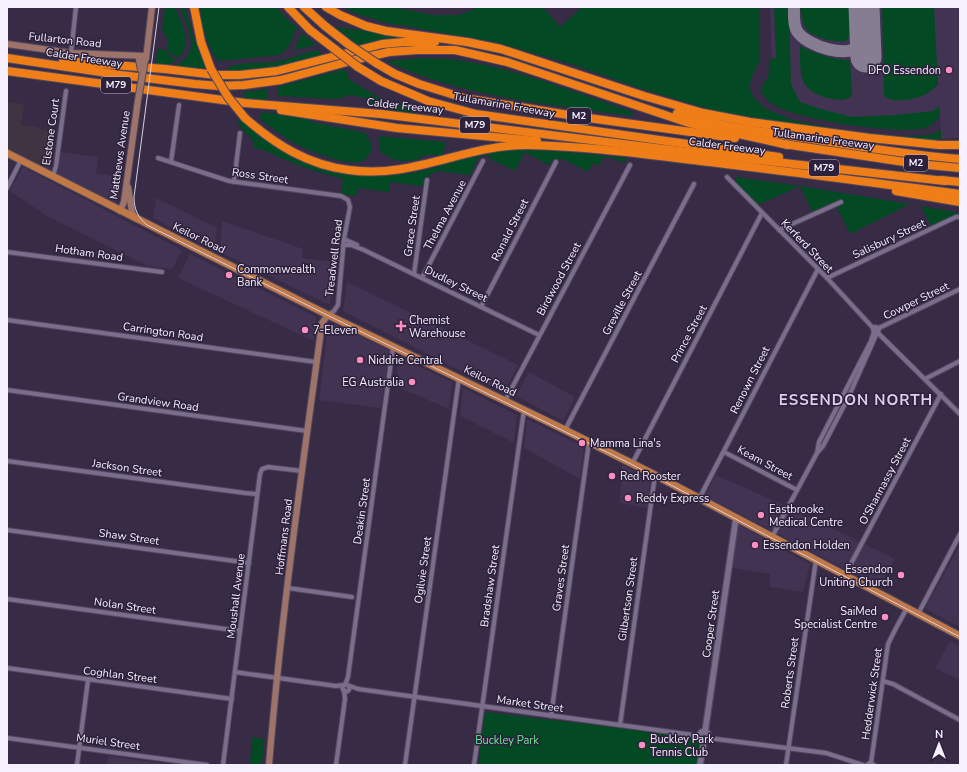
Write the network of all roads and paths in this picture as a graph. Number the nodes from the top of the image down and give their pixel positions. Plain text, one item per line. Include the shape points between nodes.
1 (76, 7) edge
2 (152, 7) edge
3 (192, 7) edge
4 (288, 7) edge
5 (304, 7) edge
6 (326, 7) edge
7 (7, 44) edge
8 (479, 45) junction
9 (455, 50) junction
10 (70, 53) junction
11 (7, 58) edge
12 (141, 58) junction
13 (42, 63) junction
14 (7, 71) edge
15 (66, 91) dead end
16 (245, 103) junction
17 (179, 105) dead end
18 (785, 127) junction
19 (240, 133) dead end
20 (788, 145) junction
21 (960, 145) edge
22 (596, 149) junction
23 (7, 153) edge
24 (942, 157) junction
25 (158, 158) dead end
26 (960, 159) edge
27 (21, 160) junction
28 (483, 161) dead end
29 (171, 162) junction
30 (556, 162) dead end
31 (630, 165) dead end
32 (960, 168) edge
33 (774, 170) junction
34 (53, 176) junction
35 (727, 177) dead end
36 (127, 178) junction
37 (427, 180) dead end
38 (944, 181) junction
39 (8, 182) edge
40 (234, 182) junction
41 (960, 182) edge
42 (694, 184) dead end
43 (7, 188) edge
44 (960, 194) edge
45 (348, 200) joint
46 (841, 202) dead end
47 (960, 202) edge
48 (120, 211) junction
49 (762, 213) junction
50 (960, 216) edge
51 (135, 218) junction
52 (779, 230) junction
53 (344, 239) junction
54 (343, 245) junction
55 (364, 250) junction
56 (7, 251) edge
57 (818, 269) junction
58 (162, 272) dead end
59 (414, 274) junction
60 (422, 278) junction
61 (827, 278) junction
62 (960, 289) edge
63 (481, 306) junction
64 (328, 314) junction
65 (7, 320) edge
66 (876, 331) junction
67 (539, 335) junction
68 (393, 346) junction
69 (960, 361) edge
70 (316, 362) junction
71 (459, 378) junction
72 (925, 379) junction
73 (7, 390) edge
74 (941, 394) junction
75 (505, 401) junction
76 (524, 410) junction
77 (960, 414) edge
78 (565, 430) junction
79 (307, 431) junction
80 (588, 442) junction
81 (724, 452) junction
82 (7, 461) edge
83 (632, 464) junction
84 (302, 471) junction
85 (655, 475) junction
86 (797, 490) junction
87 (257, 495) junction
88 (700, 499) junction
89 (736, 518) junction
90 (7, 530) edge
91 (960, 534) edge
92 (772, 537) junction
93 (816, 560) junction
94 (249, 563) junction
95 (845, 575) junction
96 (288, 588) junction
97 (352, 597) dead end
98 (7, 599) edge
99 (907, 608) junction
100 (918, 614) junction
101 (240, 631) junction
102 (960, 636) edge
103 (7, 668) edge
104 (235, 672) junction
105 (277, 678) junction
106 (88, 680) junction
107 (883, 681) junction
108 (346, 688) junction
109 (414, 697) junction
110 (232, 699) junction
111 (482, 706) junction
112 (550, 716) junction
113 (960, 720) edge
114 (620, 725) junction
115 (7, 738) edge
116 (704, 738) junction
117 (79, 748) junction
118 (789, 749) junction
119 (871, 764) edge
120 (77, 765) edge
121 (207, 765) edge
122 (223, 765) edge
123 (269, 765) edge
124 (336, 765) edge
125 (405, 765) edge
126 (474, 765) edge
127 (700, 765) edge
128 (786, 765) edge
129 (863, 765) edge

1 - 10 street
2 - 12 main road, Matthews Avenue
3 - 22 highway, bridge via 202,47 228,97 246,118 267,136 293,152 323,165 375,172 400,170 502,146
4 - 38 highway, Tullamarine Freeway / M2, bridge via 310,30 358,67 381,81 428,101 476,114
5 - 20 highway, Tullamarine Freeway / M2, bridge via 348,44 376,63 395,74 443,92 470,99
6 - 8 highway via 366,26 386,31
7 - 10 main road, Fullarton Road
8 - 13 highway via 392,43 370,46 277,71 240,75 59,61
8 - 18 highway via 501,49 691,110
9 - 13 highway, Calder Freeway / M79 via 389,52 281,80 225,86 176,82
9 - 20 highway, Calder Freeway / M79 via 507,62 689,123
9 - 24 highway via 491,54 533,64 658,107 719,124
10 - 12 main road, Fullarton Road
11 - 13 highway, Calder Freeway / M79
12 - 36 main road, Matthews Avenue, bridge via 142,80
14 - 16 highway, Calder Freeway / M79
15 - 34 street, Elstone Court
16 - 22 highway via 397,128 522,139
16 - 38 highway, Calder Freeway / M79 via 381,114
17 - 29 street
18 - 21 highway via 916,143
18 - 24 highway
19 - 40 street
20 - 32 highway, Tullamarine Freeway / M2
22 - 33 highway
23 - 27 main road, Keilor Road
24 - 26 highway
25 - 29 street, Ross Street
27 - 34 main road, Keilor Road
27 - 39 street
28 - 60 street, Thelma Avenue
29 - 40 street, Ross Street
30 - 63 street, Ronald Street
31 - 67 street, Birdwood Street
33 - 44 highway
33 - 47 highway
34 - 48 main road, Keilor Road
35 - 49 street, Kerferd Street
36 - 48 main road, Matthews Avenue via 124,203
36 - 51 main road
37 - 59 street, Grace Street
38 - 41 highway, Tullamarine Freeway / M2
39 - 43 street
40 - 45 street, Ross Street via 341,196
42 - 78 street, Greville Street
45 - 53 street, Treadwell Road via 350,204
46 - 52 street
48 - 51 main road, Keilor Road
49 - 52 street, Kerferd Street
49 - 83 street, Prince Street
50 - 61 street, Salisbury Street
51 - 64 main road, Keilor Road
52 - 57 street, Kerferd Street
53 - 54 street, Treadwell Road
53 - 55 street, Dudley Street
54 - 55 street, Dudley Street
54 - 64 street, Treadwell Road via 338,305
55 - 59 street, Dudley Street
56 - 58 street, Hotham Road
57 - 61 street, Kerferd Street
57 - 81 street, Renown Street
59 - 60 street, Dudley Street
60 - 63 street, Dudley Street
61 - 66 street, Kerferd Street
62 - 66 street, Cowper Street
63 - 67 street, Dudley Street
64 - 68 main road, Keilor Road
64 - 70 main road, Hoffmans Road via 322,323
65 - 70 street, Carrington Road
66 - 72 street, Kerferd Street
66 - 86 street via 823,446
67 - 75 street, Birdwood Street
68 - 71 main road, Keilor Road
68 - 108 street, Deakin Street
69 - 72 street
70 - 79 main road, Hoffmans Road
71 - 75 main road, Keilor Road
71 - 109 street, Ogilvie Street
72 - 74 street, Kerferd Street
73 - 79 street, Grandview Road
74 - 77 street, Kerferd Street
74 - 95 street, O'Shannassy Street
75 - 76 main road, Keilor Road
76 - 78 main road, Keilor Road
76 - 111 street, Bradshaw Street
78 - 80 main road, Keilor Road
79 - 84 main road, Hoffmans Road
80 - 83 main road, Keilor Road
80 - 112 street, Graves Street
81 - 86 street, Keam Street
81 - 88 street, Renown Street
82 - 87 street, Jackson Street
83 - 85 main road, Keilor Road
84 - 87 street, Moushall Avenue via 262,469
84 - 96 main road, Hoffmans Road
85 - 88 main road, Keilor Road
85 - 114 street, Gilbertson Street
86 - 92 street
87 - 94 street, Moushall Avenue
88 - 89 main road, Keilor Road
89 - 92 main road, Keilor Road
89 - 116 street, Cooper Street via 705,732 708,733
90 - 94 street, Shaw Street
91 - 100 street
92 - 93 main road, Keilor Road
93 - 95 main road, Keilor Road
93 - 118 street, Roberts Street
94 - 101 street, Moushall Avenue
95 - 99 main road, Keilor Road
96 - 97 street
96 - 105 main road, Hoffmans Road
98 - 101 street, Nolan Street
99 - 100 main road, Keilor Road
99 - 107 street, Hedderwick Street via 890,641
100 - 102 main road, Keilor Road
101 - 104 street, Moushall Avenue
103 - 106 street, Coghlan Street
104 - 105 street, Market Street
104 - 110 street, Moushall Avenue
105 - 108 street, Market Street
105 - 123 main road, Hoffmans Road
106 - 110 street, Coghlan Street
106 - 117 street
107 - 113 street
107 - 119 street, Hedderwick Street
108 - 109 street, Market Street
108 - 124 street, Deakin Street
109 - 111 street, Market Street
109 - 125 street, Ogilvie Street
110 - 122 street, Moushall Avenue
111 - 112 street, Market Street
111 - 126 street, Bradshaw Street
112 - 114 street, Market Street
114 - 116 street, Market Street
115 - 117 street, Muriel Street
116 - 118 street, Market Street
116 - 127 street
117 - 120 street
117 - 121 street, Muriel Street
118 - 128 street, Roberts Street
118 - 129 street, Market Street via 826,753

